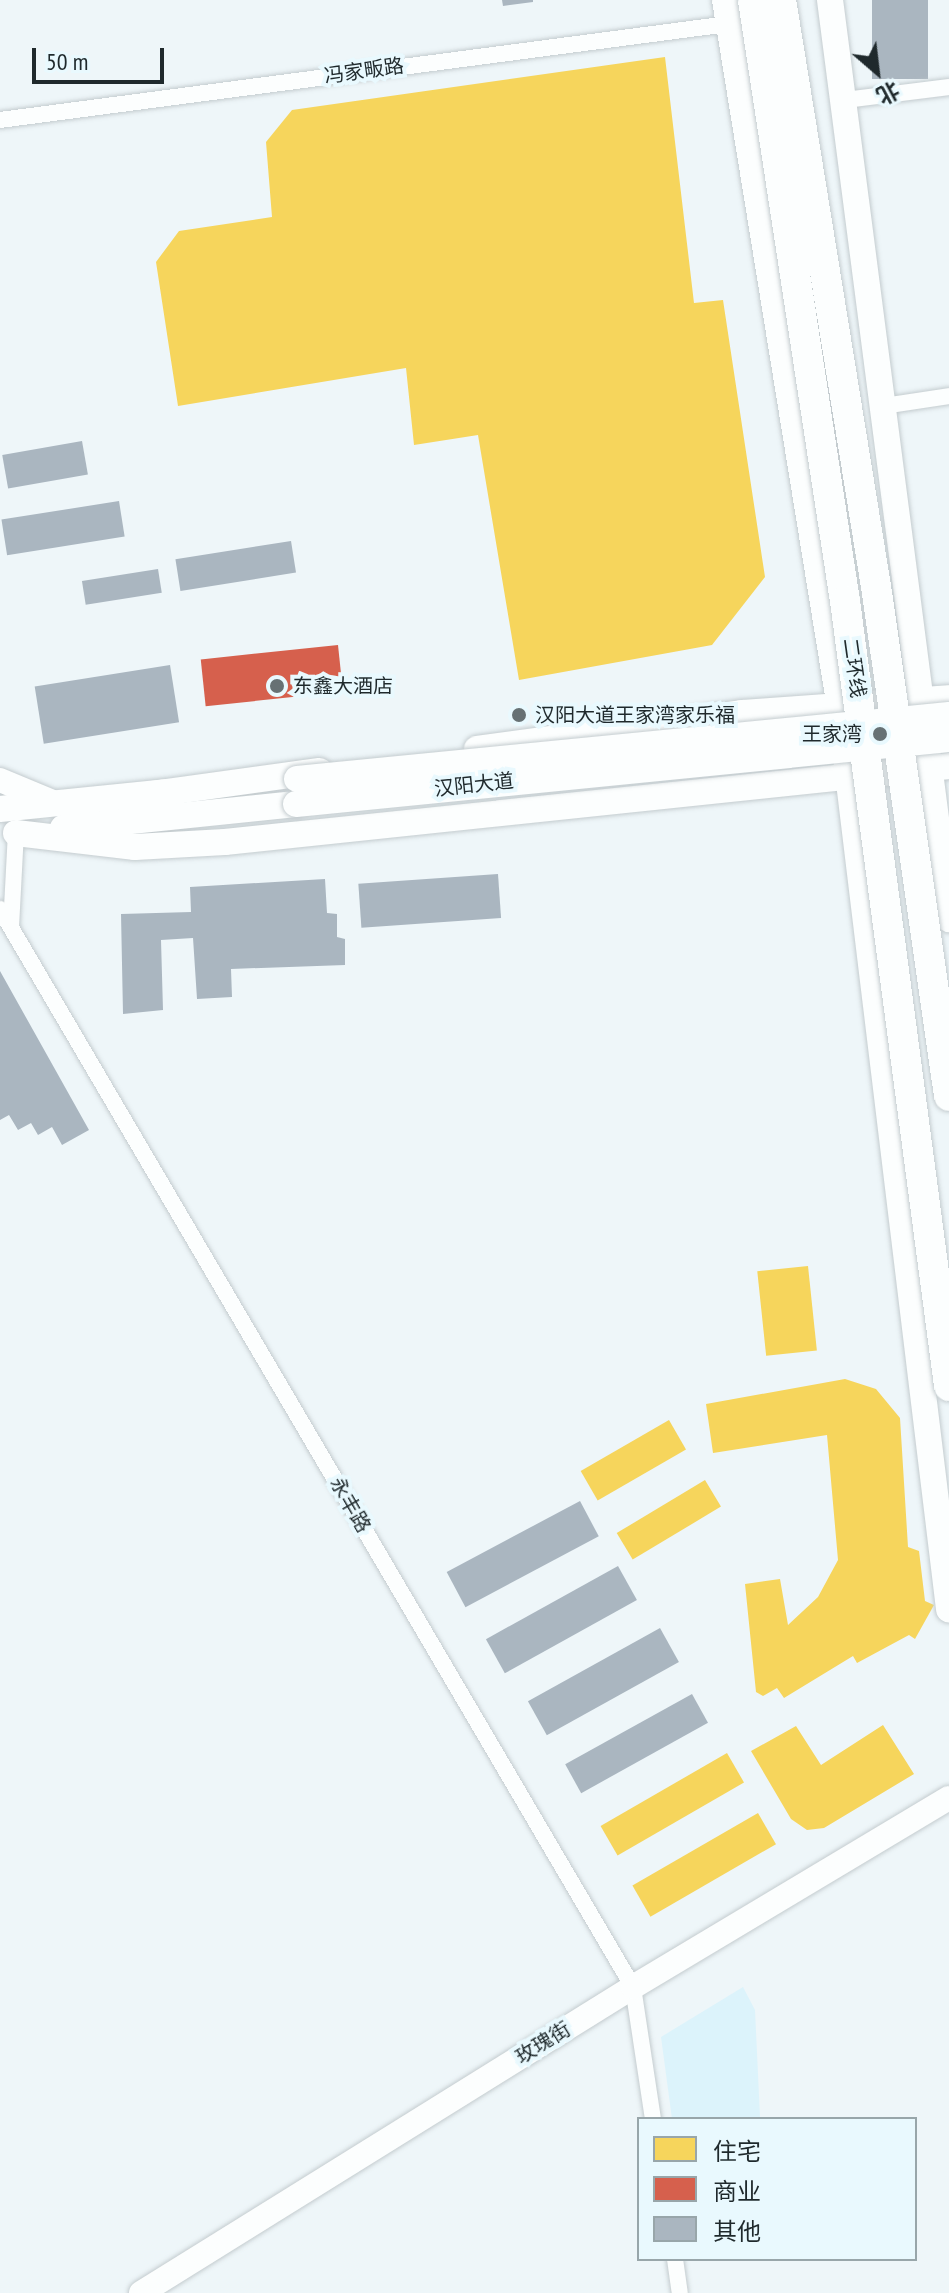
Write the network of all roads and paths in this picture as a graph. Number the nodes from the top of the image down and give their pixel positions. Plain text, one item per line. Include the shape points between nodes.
1 (753, 0) edge
2 (781, 0) edge
3 (830, 0) edge
4 (727, 12) edge
5 (949, 87) edge
6 (845, 100) junction
7 (0, 120) edge
8 (949, 396) edge
9 (884, 406) junction
10 (949, 698) edge
11 (921, 702) junction
12 (840, 708) junction
13 (949, 715) edge
14 (949, 739) edge
15 (939, 768) edge
16 (846, 779) junction
17 (0, 780) edge
18 (296, 791) junction
19 (153, 794) junction
20 (55, 803) junction
21 (0, 809) edge
22 (8, 834) edge
23 (0, 909) edge
24 (949, 919) edge
25 (11, 927) junction
26 (949, 1096) edge
27 (949, 1386) edge
28 (949, 1609) edge
29 (949, 1798) edge
30 (633, 1987) junction
31 (653, 2117) edge
32 (675, 2261) edge
33 (141, 2293) edge
34 (680, 2293) edge

1 - 27 highway, 二环线, bridge via 845,601
2 - 26 highway, 二环线, bridge via 877,593
3 - 6 main road
4 - 7 street, 冯家畈路
4 - 12 main road
5 - 6 street
6 - 9 main road
8 - 9 street
9 - 11 main road
10 - 11 main road, 汉阳大道
11 - 12 main road, 汉阳大道
11 - 15 main road
12 - 16 main road
12 - 19 main road, 汉阳大道 via 742,713
13 - 18 main road, 汉阳大道, bridge
14 - 18 main road, 汉阳大道, bridge
15 - 16 main road
15 - 24 main road
16 - 22 main road via 210,843 135,847
16 - 28 main road
17 - 20 street
18 - 19 main road, 汉阳大道
18 - 22 main road, 汉阳大道
19 - 20 main road, 汉阳大道
20 - 21 main road, 汉阳大道
22 - 25 street
23 - 25 street, 永丰路
25 - 30 street, 永丰路
29 - 30 street, 玫瑰街
30 - 31 street, 永丰路
30 - 33 street, 玫瑰街
32 - 34 street

